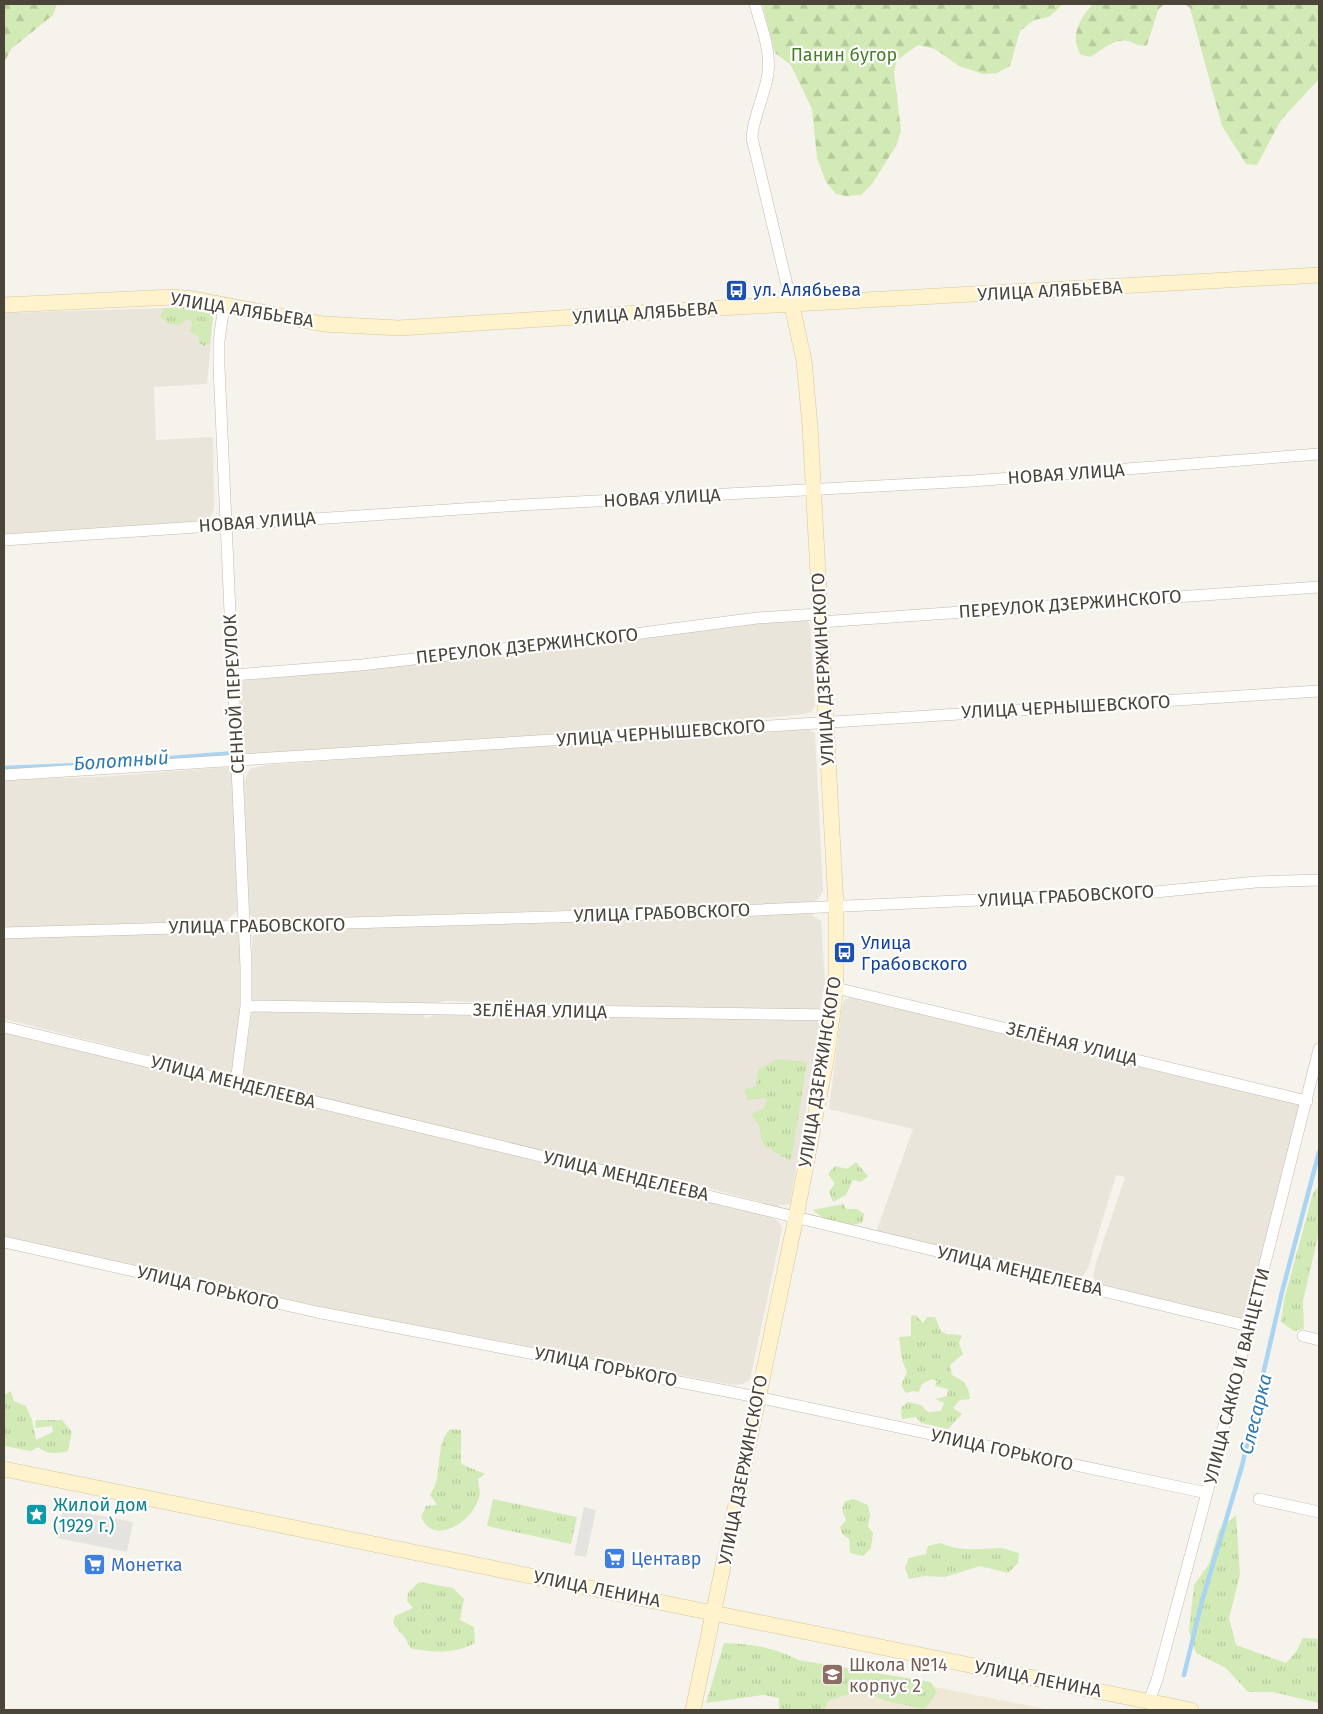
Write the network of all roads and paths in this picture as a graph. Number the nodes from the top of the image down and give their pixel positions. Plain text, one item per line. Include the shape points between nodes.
1 (755, 4) edge
2 (1319, 275) edge
3 (4, 305) edge
4 (224, 305) junction
5 (792, 306) junction
6 (1319, 454) edge
7 (813, 491) junction
8 (225, 524) junction
9 (4, 540) edge
10 (1319, 587) edge
11 (820, 618) junction
12 (233, 675) junction
13 (1319, 692) edge
14 (825, 721) junction
15 (238, 762) junction
16 (4, 776) edge
17 (1319, 880) edge
18 (836, 906) junction
19 (245, 926) junction
20 (4, 933) edge
21 (836, 988) junction
22 (246, 1006) junction
23 (833, 1015) junction
24 (4, 1027) edge
25 (1319, 1049) edge
26 (236, 1083) junction
27 (1307, 1100) junction
28 (796, 1217) junction
29 (4, 1242) edge
30 (1249, 1326) junction
31 (1303, 1336) dead end
32 (1319, 1340) edge
33 (757, 1397) junction
34 (4, 1469) edge
35 (1207, 1493) junction
36 (1259, 1499) dead end
37 (1319, 1512) edge
38 (714, 1613) junction
39 (1149, 1701) junction
40 (693, 1710) edge
41 (1191, 1710) edge

1 - 5 street via 767,50 768,72 752,138
2 - 5 main road, УЛИЦА АЛЯБЬЕВА
3 - 4 main road, УЛИЦА АЛЯБЬЕВА via 173,297
4 - 5 main road, УЛИЦА АЛЯБЬЕВА via 323,324 399,328
4 - 8 street, СЕННОЙ ПЕРЕУЛОК via 219,367
5 - 7 main road, УЛИЦА ДЗЕРЖИНСКОГО via 804,360
6 - 7 street, НОВАЯ УЛИЦА
7 - 8 street, НОВАЯ УЛИЦА
7 - 11 main road, УЛИЦА ДЗЕРЖИНСКОГО
8 - 9 street, НОВАЯ УЛИЦА
8 - 12 street, СЕННОЙ ПЕРЕУЛОК
10 - 11 street, ПЕРЕУЛОК ДЗЕРЖИНСКОГО
11 - 12 street, ПЕРЕУЛОК ДЗЕРЖИНСКОГО via 757,618 362,666
11 - 14 main road, УЛИЦА ДЗЕРЖИНСКОГО
12 - 15 street, СЕННОЙ ПЕРЕУЛОК
13 - 14 street, УЛИЦА ЧЕРНЫШЕВСКОГО
14 - 15 street, УЛИЦА ЧЕРНЫШЕВСКОГО
14 - 18 main road, УЛИЦА ДЗЕРЖИНСКОГО
15 - 16 street, УЛИЦА ЧЕРНЫШЕВСКОГО
15 - 19 street, СЕННОЙ ПЕРЕУЛОК
17 - 18 street, УЛИЦА ГРАБОВСКОГО via 1256,882 1156,892
18 - 19 street, УЛИЦА ГРАБОВСКОГО
18 - 21 main road, УЛИЦА ДЗЕРЖИНСКОГО
19 - 20 street, УЛИЦА ГРАБОВСКОГО
19 - 22 street, СЕННОЙ ПЕРЕУЛОК
21 - 23 main road, УЛИЦА ДЗЕРЖИНСКОГО
21 - 27 street, ЗЕЛЁНАЯ УЛИЦА
22 - 23 street, ЗЕЛЁНАЯ УЛИЦА
22 - 26 street, СЕННОЙ ПЕРЕУЛОК
23 - 28 main road, УЛИЦА ДЗЕРЖИНСКОГО
24 - 26 street, УЛИЦА МЕНДЕЛЕЕВА
25 - 27 street, УЛИЦА САККО И ВАНЦЕТТИ
26 - 28 street, УЛИЦА МЕНДЕЛЕЕВА
27 - 30 street, УЛИЦА САККО И ВАНЦЕТТИ
28 - 30 street, УЛИЦА МЕНДЕЛЕЕВА
28 - 33 main road, УЛИЦА ДЗЕРЖИНСКОГО
29 - 33 street, УЛИЦА ГОРЬКОГО via 316,1312
30 - 35 street, УЛИЦА САККО И ВАНЦЕТТИ
31 - 32 street
33 - 35 street, УЛИЦА ГОРЬКОГО
33 - 38 main road, УЛИЦА ДЗЕРЖИНСКОГО
34 - 38 main road, УЛИЦА ЛЕНИНА
35 - 39 street, УЛИЦА САККО И ВАНЦЕТТИ
36 - 37 street
38 - 39 main road, УЛИЦА ЛЕНИНА
38 - 40 main road, УЛИЦА ДЗЕРЖИНСКОГО
39 - 41 main road, УЛИЦА ЛЕНИНА

